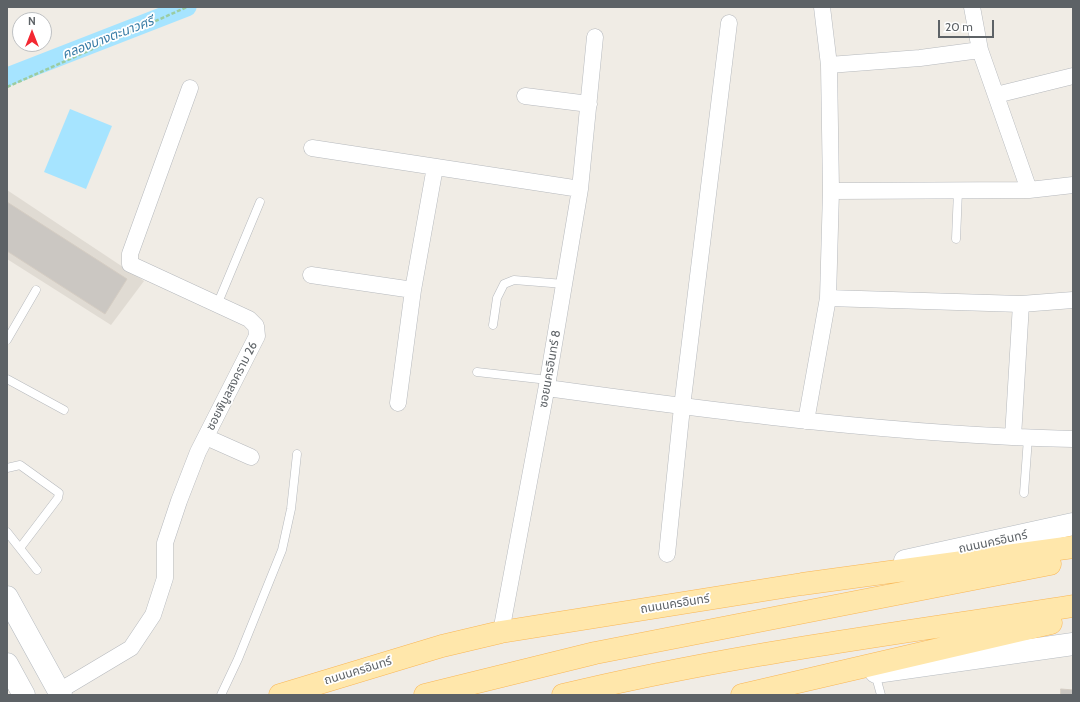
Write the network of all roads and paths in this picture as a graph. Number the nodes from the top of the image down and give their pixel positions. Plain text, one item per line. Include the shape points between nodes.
1 (187, 7) edge
2 (822, 7) edge
3 (972, 7) edge
4 (729, 23) dead end
5 (595, 37) dead end
6 (980, 50) junction
7 (829, 65) junction
8 (1073, 76) edge
9 (7, 87) edge
10 (190, 88) dead end
11 (996, 95) junction
12 (525, 96) dead end
13 (589, 104) junction
14 (312, 148) dead end
15 (435, 167) junction
16 (1073, 185) edge
17 (580, 189) junction
18 (1029, 190) junction
19 (831, 191) junction
20 (958, 191) junction
21 (260, 202) dead end
22 (956, 239) dead end
23 (311, 275) dead end
24 (564, 284) junction
25 (36, 290) dead end
26 (413, 290) junction
27 (828, 298) junction
28 (1073, 300) edge
29 (1020, 304) junction
30 (217, 305) junction
31 (493, 325) dead end
32 (7, 340) edge
33 (477, 372) dead end
34 (7, 379) edge
35 (548, 384) junction
36 (398, 402) dead end
37 (682, 407) junction
38 (64, 410) dead end
39 (806, 421) junction
40 (206, 437) junction
41 (1021, 437) junction
42 (1073, 438) edge
43 (297, 454) dead end
44 (251, 457) dead end
45 (7, 468) edge
46 (1024, 493) dead end
47 (1073, 524) edge
48 (7, 532) edge
49 (1073, 547) edge
50 (20, 548) junction
51 (667, 554) dead end
52 (1073, 560) edge
53 (37, 570) dead end
54 (802, 584) junction
55 (7, 597) edge
56 (1073, 606) edge
57 (1073, 617) edge
58 (501, 632) junction
59 (1073, 644) edge
60 (7, 664) edge
61 (875, 673) junction
62 (60, 693) edge
63 (286, 694) edge
64 (24, 695) edge
65 (221, 695) edge
66 (425, 695) edge
67 (563, 695) edge
68 (742, 695) edge
69 (772, 695) edge
70 (881, 695) edge

1 - 9 path
2 - 7 street
3 - 6 street
4 - 37 street
5 - 13 street, ซอยนครอินทร์ 8
6 - 7 street via 920,58
6 - 11 street
7 - 19 street
8 - 11 street
10 - 30 street, ซอยพิบูลสงคราม 26 via 130,254 130,264
11 - 18 street
12 - 13 street
13 - 17 street, ซอยนครอินทร์ 8
14 - 15 street
15 - 17 street
15 - 26 street
16 - 18 street
17 - 24 street, ซอยนครอินทร์ 8
18 - 20 street
19 - 20 street
19 - 27 street
20 - 22 lane
21 - 30 lane
23 - 26 street
24 - 31 lane via 514,280 504,284 497,298
24 - 35 street, ซอยนครอินทร์ 8
25 - 32 lane
26 - 36 street
27 - 29 street
27 - 39 street
28 - 29 street
29 - 41 street
30 - 40 street, ซอยพิบูลสงคราม 26 via 249,319 256,326 257,336
33 - 35 lane
34 - 38 lane
35 - 37 street
35 - 58 street, ซอยนครอินทร์ 8
37 - 39 street
37 - 51 street
39 - 41 street
40 - 44 street
40 - 62 street, ซอยพิบูลสงคราม 26 via 198,452 165,543 165,578 153,615 131,648
41 - 42 street
41 - 46 lane
43 - 65 lane via 291,509 282,550
45 - 50 lane via 20,465 59,493 58,498
47 - 54 main road, ถนนนครอินทร์
48 - 50 lane
49 - 54 main road
50 - 53 lane
52 - 66 main road via 595,653
54 - 58 main road, ถนนนครอินทร์
55 - 62 main road
56 - 67 main road via 734,659
57 - 68 main road
58 - 63 main road, ถนนนครอินทร์ via 442,646
59 - 61 main road
60 - 64 main road
61 - 69 main road
61 - 70 lane

